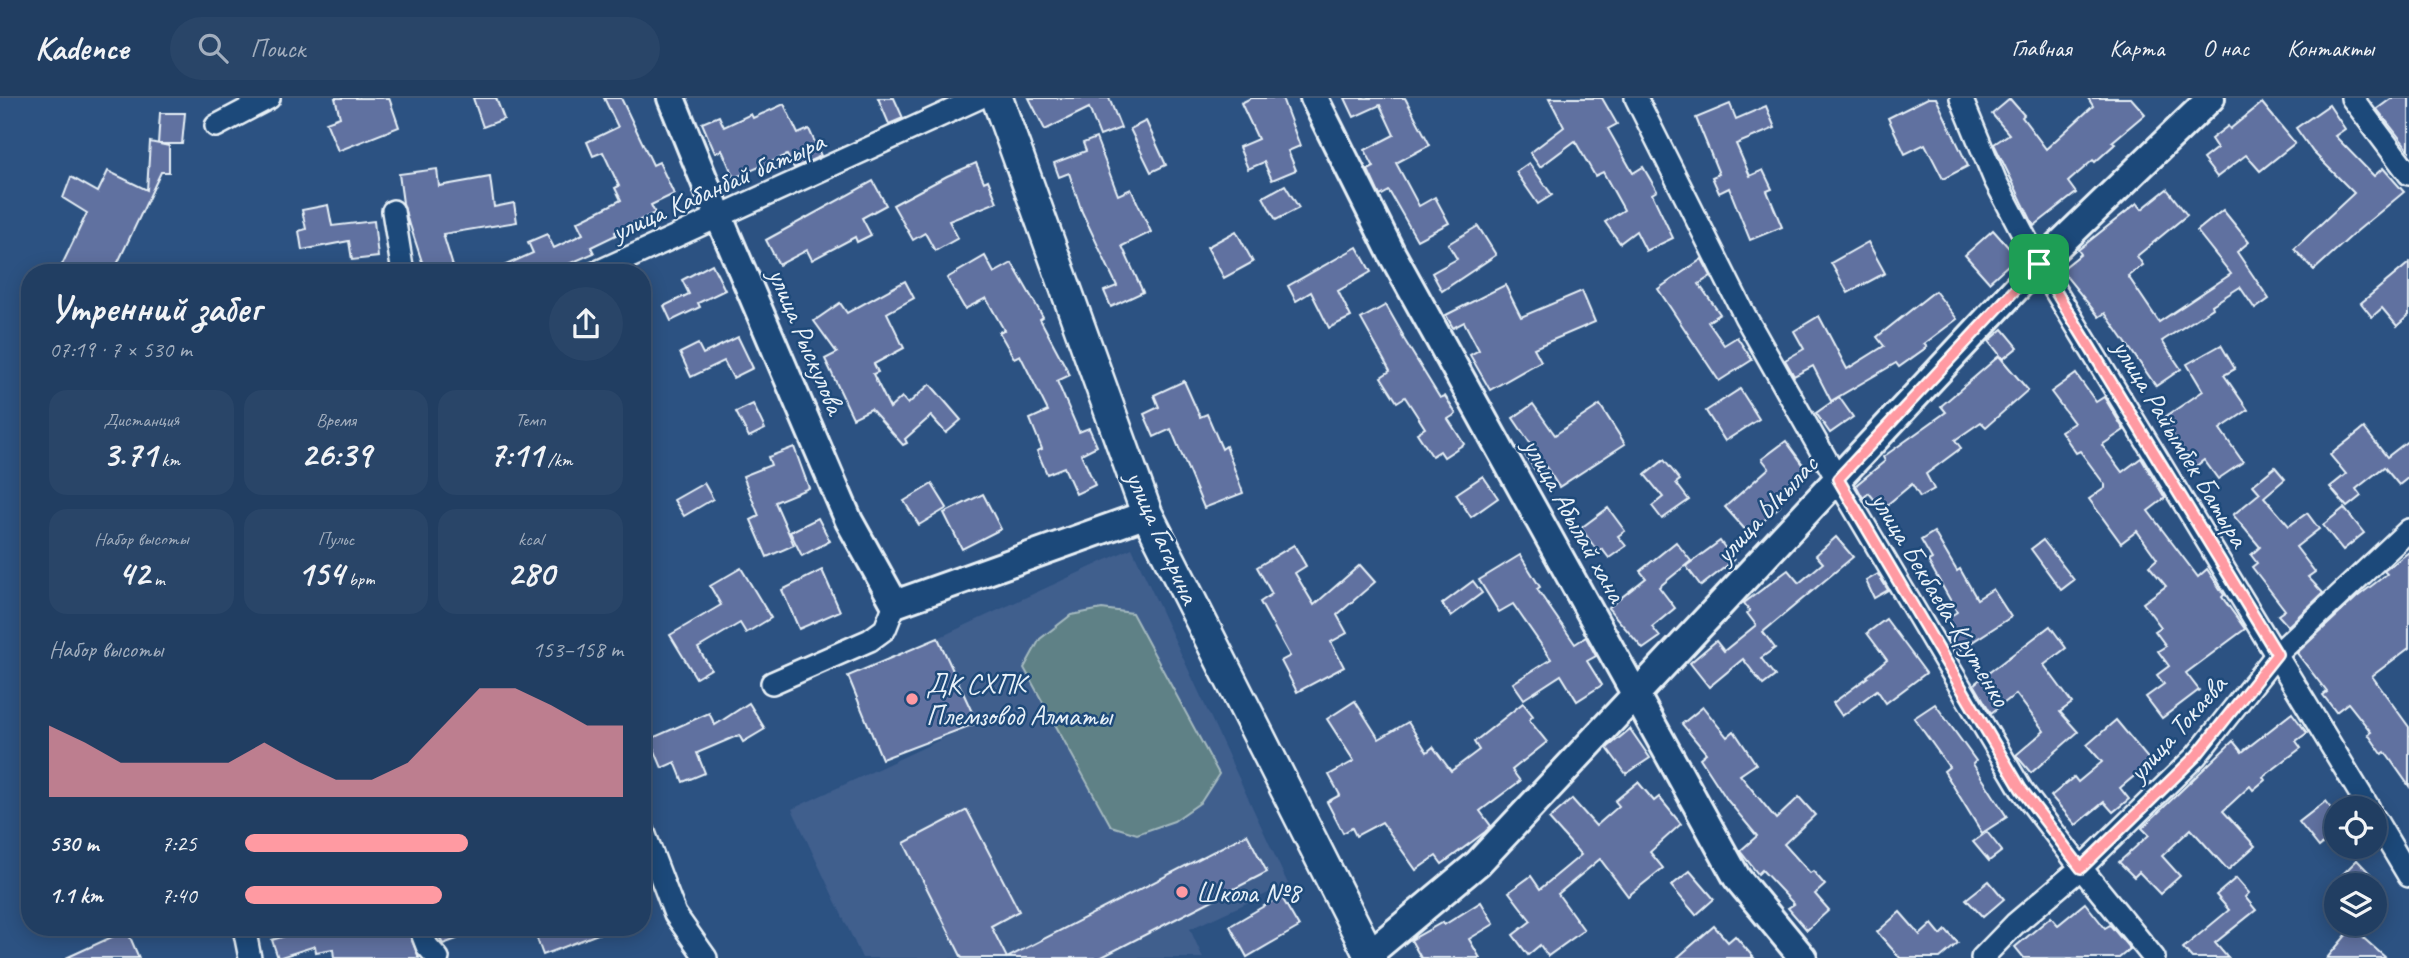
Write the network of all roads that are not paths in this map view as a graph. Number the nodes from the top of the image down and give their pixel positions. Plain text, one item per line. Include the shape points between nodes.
1 (269, 98) edge
2 (671, 98) edge
3 (979, 98) edge
4 (997, 98) edge
5 (1314, 98) edge
6 (1636, 98) edge
7 (1961, 98) edge
8 (2211, 98) edge
9 (2352, 98) edge
10 (216, 126) dead end
11 (2409, 174) edge
12 (393, 211) dead end
13 (719, 217) junction
14 (402, 264) edge
15 (615, 264) edge
16 (2039, 264) junction
17 (1838, 479) junction
18 (1147, 514) junction
19 (2409, 530) edge
20 (895, 604) junction
21 (2277, 654) junction
22 (772, 682) dead end
23 (1634, 694) junction
24 (2362, 796) edge
25 (2387, 838) edge
26 (651, 851) edge
27 (2081, 868) junction
28 (2409, 876) edge
29 (246, 936) edge
30 (423, 936) edge
31 (1368, 957) edge
32 (250, 958) edge
33 (438, 958) edge
34 (706, 958) edge
35 (1803, 958) edge
36 (1982, 958) edge
37 (2154, 958) edge

1 - 10 street
2 - 13 street, улица Рыскулова
3 - 13 street, улица Кабанбай батыра
4 - 18 main road, улица Гагарина
5 - 23 street, улица Абылай хана via 1392,254
6 - 17 street, улица Бекбаева-Крутенко via 1745,316
7 - 16 street, улица Райымбек Батыра via 1995,180
8 - 16 street, улица Ыкылас
9 - 11 street
12 - 14 street
13 - 15 street, улица Кабанбай батыра
13 - 20 street, улица Рыскулова via 849,521
16 - 17 street, улица Ыкылас
16 - 21 street, улица Райымбек Батыра
17 - 23 street, улица Ыкылас
17 - 27 street, улица Бекбаева-Крутенко via 2021,789
18 - 20 street
18 - 31 main road, улица Гагарина
19 - 21 street, улица Токаева
20 - 22 street via 885,629 870,640
21 - 24 street, улица Райымбек Батыра
21 - 27 street, улица Токаева via 2196,756
23 - 31 street, улица Ыкылас via 1478,863
23 - 35 street, улица Абылай хана via 1737,878
25 - 28 street
26 - 34 street via 675,914
27 - 36 street, улица Токаева
27 - 37 street, улица Бекбаева-Крутенко
29 - 32 street
30 - 33 street

